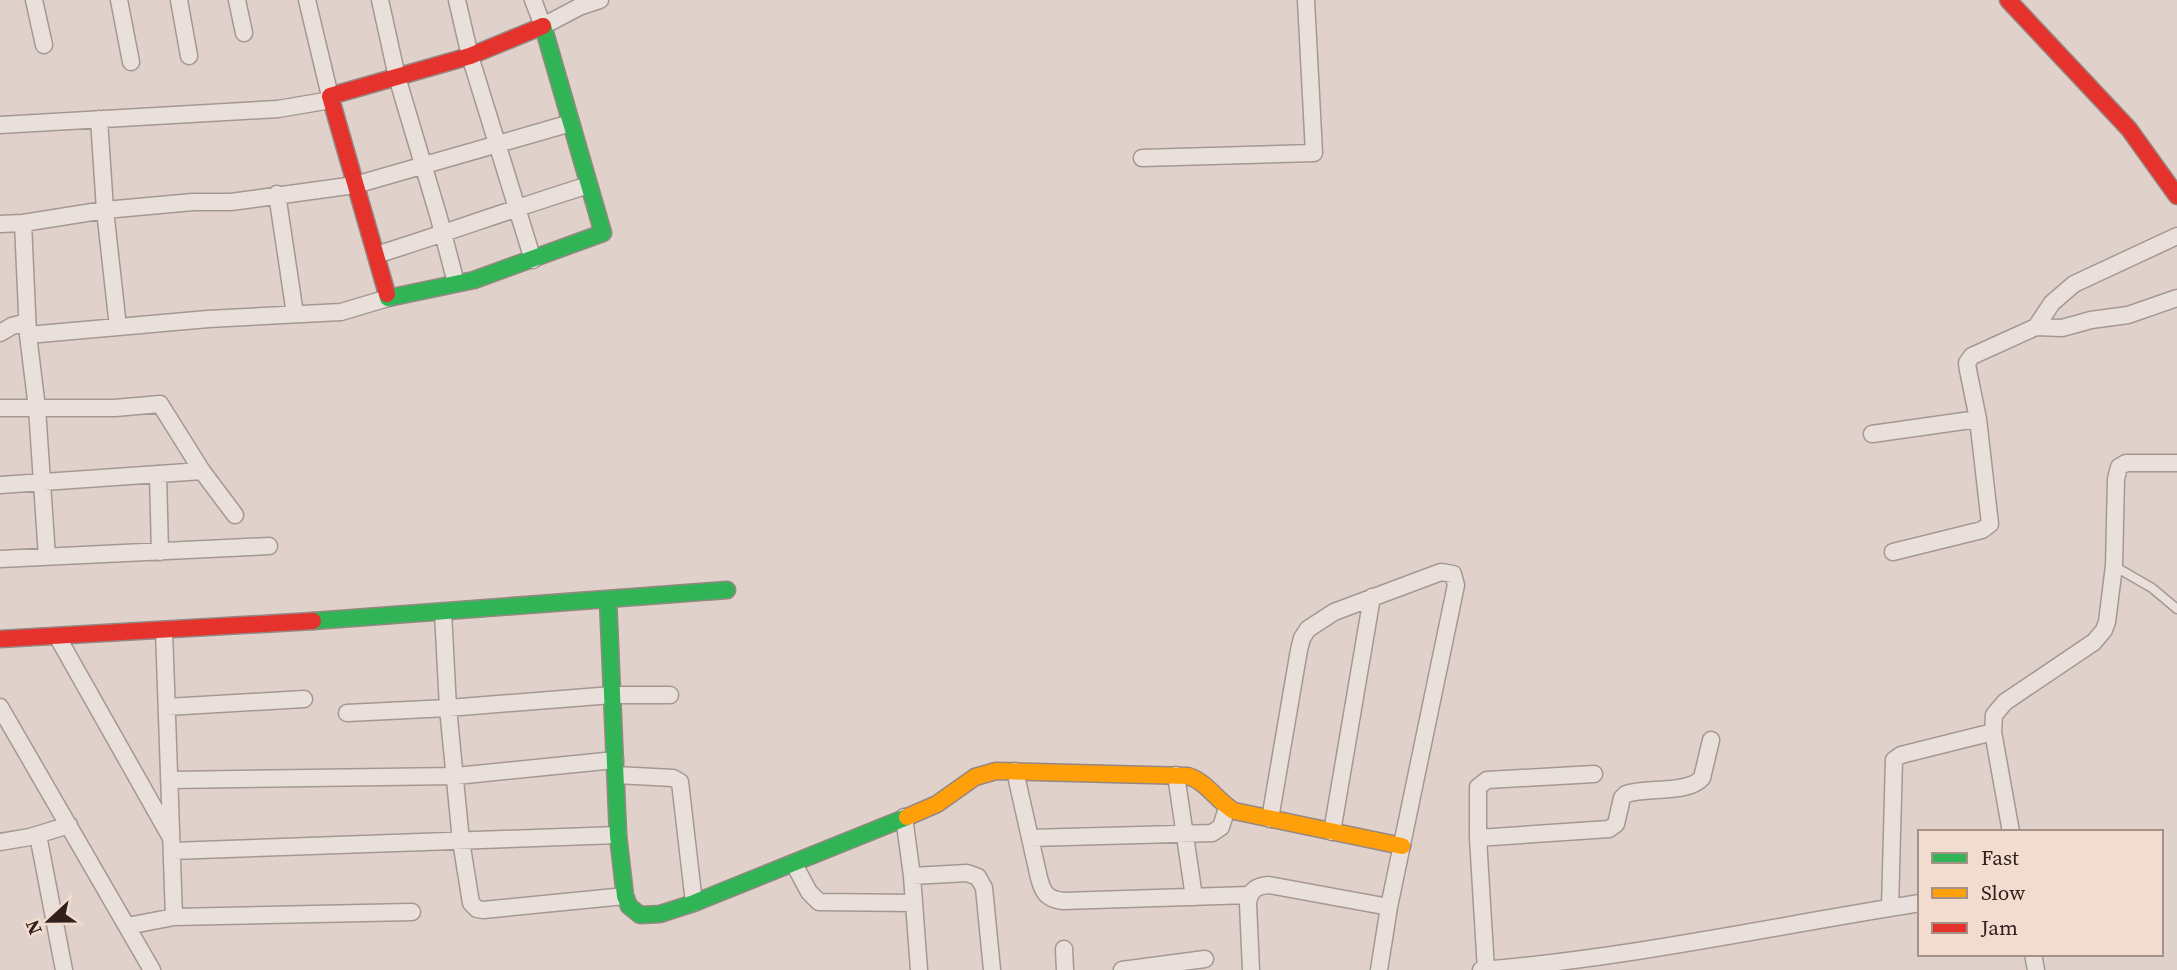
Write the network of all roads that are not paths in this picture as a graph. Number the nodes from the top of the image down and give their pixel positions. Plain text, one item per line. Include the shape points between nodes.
1 (34, 0) edge
2 (119, 0) edge
3 (178, 0) edge
4 (237, 0) edge
5 (307, 0) edge
6 (380, 0) edge
7 (457, 0) edge
8 (533, 0) edge
9 (600, 0) edge
10 (1306, 0) edge
11 (2008, 0) edge
12 (543, 26) junction
13 (244, 33) dead end
14 (44, 45) dead end
15 (190, 56) dead end
16 (470, 56) junction
17 (131, 62) dead end
18 (397, 76) junction
19 (330, 98) junction
20 (99, 119) junction
21 (571, 123) junction
22 (0, 125) edge
23 (496, 144) junction
24 (1142, 158) dead end
25 (423, 165) junction
26 (355, 185) junction
27 (589, 186) junction
28 (277, 194) junction
29 (2177, 196) edge
30 (516, 207) junction
31 (105, 210) junction
32 (23, 223) junction
33 (0, 224) edge
34 (443, 234) junction
35 (2177, 236) edge
36 (376, 255) junction
37 (533, 260) junction
38 (456, 283) junction
39 (388, 298) junction
40 (2177, 298) edge
41 (295, 314) junction
42 (118, 327) junction
43 (2036, 327) junction
44 (28, 328) junction
45 (0, 333) edge
46 (0, 408) edge
47 (37, 408) junction
48 (1978, 419) junction
49 (1872, 433) dead end
50 (2177, 463) edge
51 (202, 471) junction
52 (158, 474) junction
53 (43, 482) junction
54 (0, 485) edge
55 (235, 515) dead end
56 (269, 546) dead end
57 (160, 552) junction
58 (1893, 552) dead end
59 (47, 557) junction
60 (0, 559) edge
61 (2114, 566) junction
62 (727, 590) dead end
63 (1372, 597) junction
64 (608, 599) junction
65 (2177, 609) edge
66 (443, 612) junction
67 (164, 630) junction
68 (57, 636) junction
69 (0, 639) edge
70 (612, 695) junction
71 (670, 695) dead end
72 (304, 699) dead end
73 (0, 707) edge
74 (167, 707) junction
75 (449, 708) junction
76 (347, 713) dead end
77 (1993, 732) junction
78 (1710, 740) dead end
79 (615, 767) junction
80 (1015, 771) junction
81 (1594, 774) dead end
82 (1176, 775) junction
83 (456, 776) junction
84 (169, 780) junction
85 (1227, 808) junction
86 (904, 817) junction
87 (1270, 819) junction
88 (69, 825) junction
89 (2011, 830) edge
90 (1332, 832) junction
91 (1186, 834) junction
92 (38, 835) junction
93 (618, 835) junction
94 (1030, 838) junction
95 (1478, 838) junction
96 (461, 841) junction
97 (0, 842) edge
98 (172, 844) junction
99 (1402, 846) junction
100 (794, 864) junction
101 (912, 876) junction
102 (1250, 895) junction
103 (625, 896) junction
104 (1194, 897) junction
105 (694, 903) junction
106 (914, 903) junction
107 (1918, 903) edge
108 (1389, 907) junction
109 (1890, 908) junction
110 (412, 912) dead end
111 (174, 917) junction
112 (127, 926) junction
113 (1064, 949) dead end
114 (1205, 959) dead end
115 (1554, 967) edge
116 (65, 970) edge
117 (152, 970) edge
118 (919, 970) edge
119 (992, 970) edge
120 (1065, 970) edge
121 (1122, 970) edge
122 (1251, 970) edge
123 (1379, 970) edge
124 (1483, 970) edge

1 - 14 street
2 - 17 street
3 - 15 street
4 - 13 street
5 - 19 street
6 - 18 street
7 - 16 street
8 - 12 street
9 - 12 street
10 - 24 street via 1314,153
11 - 29 street via 2129,129
12 - 16 street
12 - 21 street
16 - 18 street
16 - 23 street
18 - 19 street
18 - 25 street
19 - 20 street via 278,109
19 - 26 street
20 - 22 street
20 - 31 street
21 - 23 street
21 - 27 street
23 - 25 street
23 - 30 street
25 - 26 street
25 - 34 street
26 - 28 street
26 - 36 street
27 - 30 street
27 - 37 street via 603,233
28 - 31 street via 231,202
28 - 41 street
30 - 34 street
30 - 37 street
31 - 32 street
31 - 42 street
32 - 33 street
32 - 44 street
34 - 36 street
34 - 38 street
35 - 43 street via 2074,284 2052,303
36 - 39 street
37 - 38 street
38 - 39 street
39 - 41 street via 341,312
40 - 43 street via 2128,315 2062,328
41 - 42 street
42 - 44 street
43 - 48 street via 1969,359
44 - 45 street via 12,326
44 - 47 street
46 - 47 street
47 - 51 street via 160,404
47 - 53 street
48 - 49 street
48 - 58 street via 1990,524 1982,530
50 - 61 street via 2126,463 2119,467
51 - 52 street
51 - 55 street
52 - 53 street
52 - 57 street
53 - 54 street
53 - 59 street
56 - 57 street
57 - 59 street
59 - 60 street
61 - 65 lane
61 - 77 street via 2107,622 2100,637 2005,702 1994,715
62 - 64 street
63 - 87 street via 1317,621 1302,638
63 - 90 street
63 - 99 street via 1441,572 1450,572 1456,580
64 - 66 street
64 - 70 street
66 - 67 street
66 - 75 street
67 - 68 street
67 - 74 street
68 - 69 street
68 - 98 street
70 - 71 street
70 - 75 street
70 - 79 street
72 - 74 street
73 - 88 street
74 - 84 street
75 - 76 street
75 - 83 street
77 - 89 street
77 - 109 street via 1894,760
78 - 95 street via 1698,783 1626,793 1616,824 1609,829
79 - 83 street
79 - 93 street
79 - 105 street via 680,782
80 - 82 street
80 - 86 street via 975,777 937,804
80 - 94 street
81 - 95 street via 1482,782 1476,792
82 - 85 street via 1196,778
82 - 91 street
83 - 84 street
83 - 96 street
84 - 98 street
85 - 87 street
85 - 91 street via 1215,832
86 - 100 street
86 - 101 street
87 - 90 street
88 - 92 street
88 - 112 street
90 - 99 street
91 - 94 street
91 - 104 street
92 - 97 street
92 - 116 street
93 - 96 street
93 - 103 street
94 - 104 street via 1041,888 1052,900
95 - 124 street
96 - 98 street
96 - 103 street via 469,898 477,909
98 - 111 street
99 - 108 street
100 - 105 street
100 - 106 street via 819,902
101 - 106 street
101 - 119 street via 967,873 978,877 984,888
102 - 104 street
102 - 108 street via 1257,887 1269,885
102 - 122 street
103 - 105 street via 640,915
106 - 118 street
107 - 109 street
108 - 123 street
109 - 115 street
110 - 111 street
111 - 112 street
112 - 117 street
113 - 120 street
114 - 121 street
115 - 124 street

